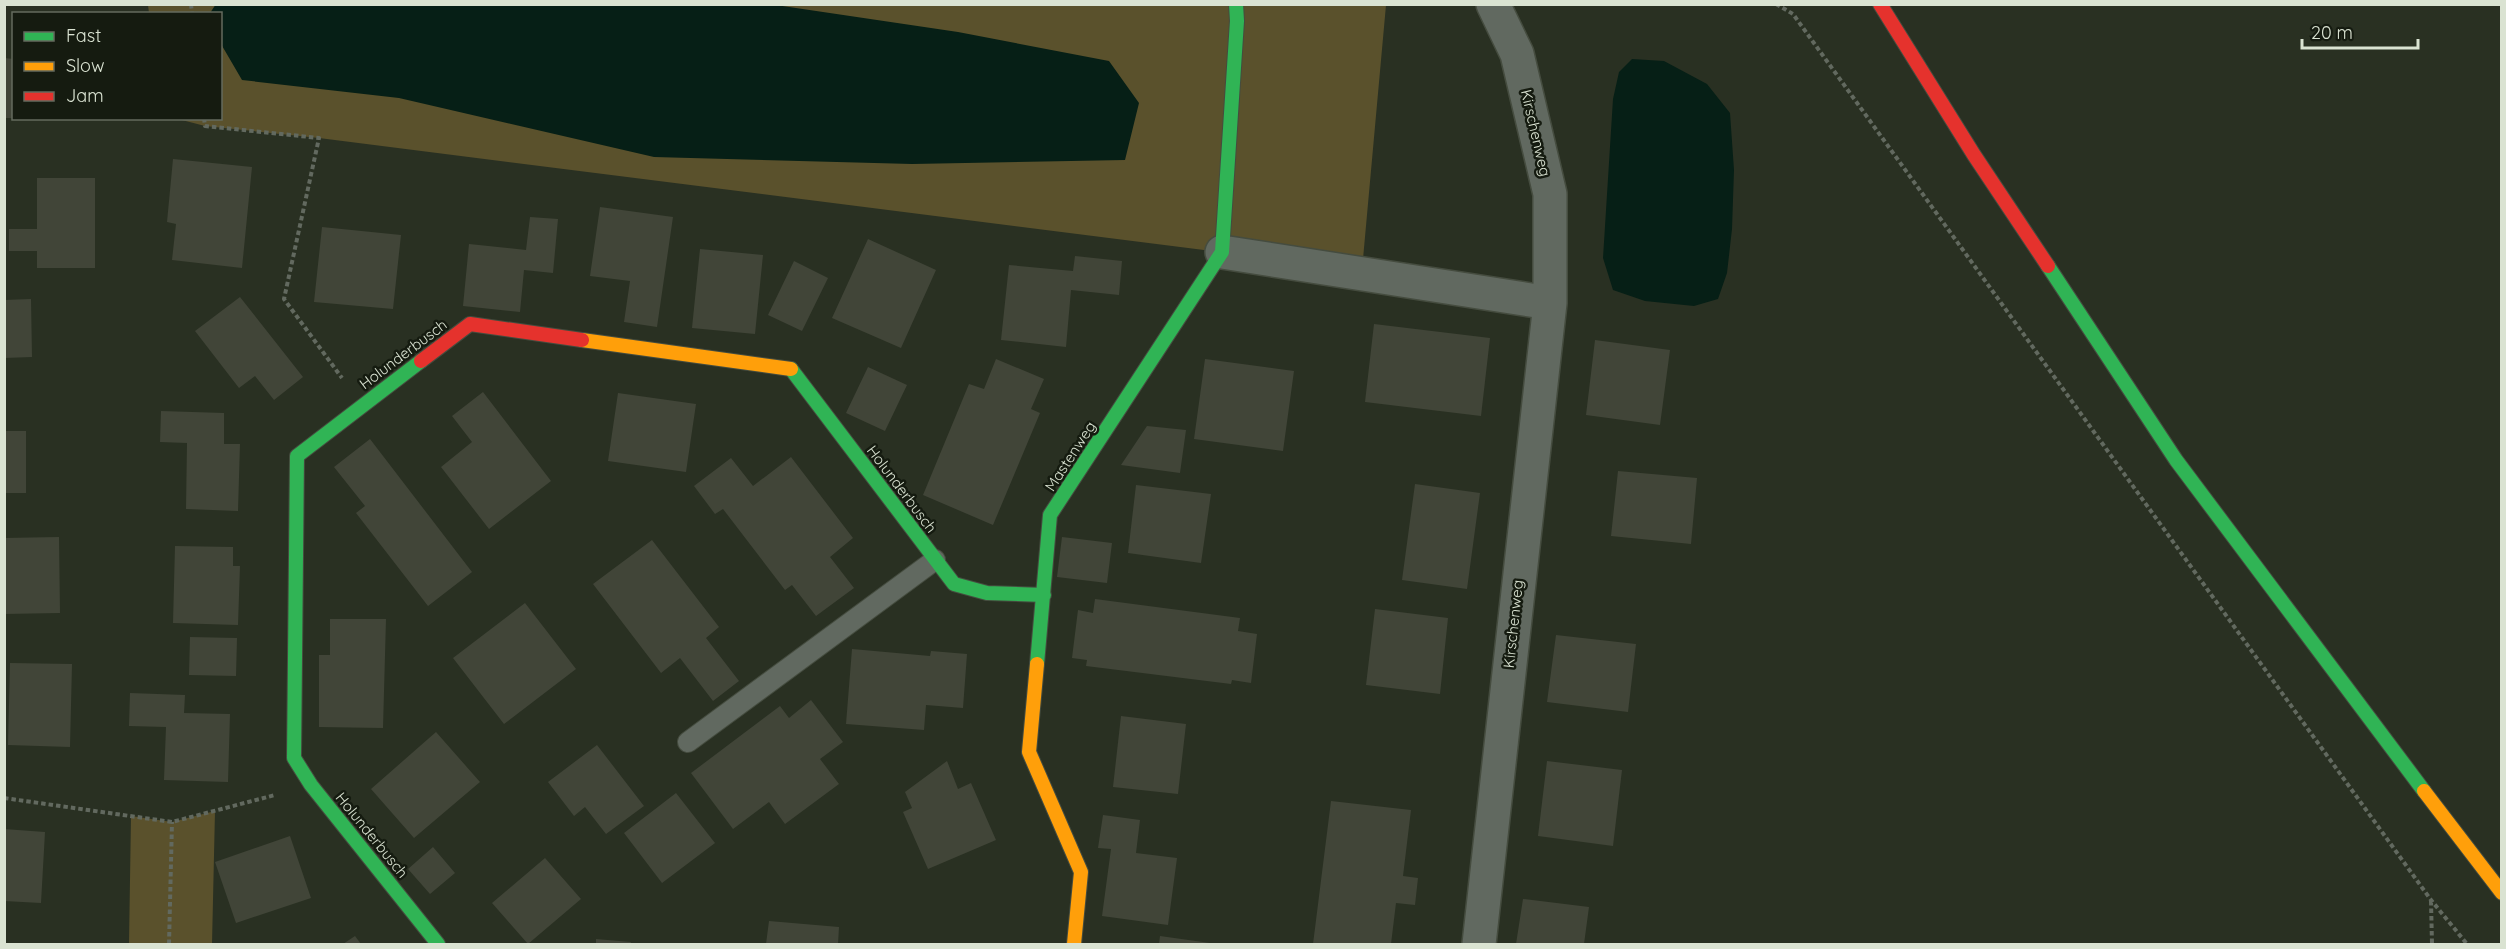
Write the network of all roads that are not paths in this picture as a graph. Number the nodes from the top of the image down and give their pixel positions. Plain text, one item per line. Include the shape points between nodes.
1 (1236, 4) edge
2 (1493, 4) edge
3 (1880, 4) edge
4 (1222, 252) junction
5 (1550, 303) junction
6 (935, 560) junction
7 (1044, 595) junction
8 (688, 742) dead end
9 (2502, 893) edge
10 (438, 945) edge
11 (1074, 945) edge
12 (1479, 945) edge

1 - 4 street, Mastenweg
2 - 5 street, Kirschenweg via 1517,54 1550,194
3 - 9 street via 1974,155 2176,460
4 - 5 street
4 - 7 street, Mastenweg via 1050,515
5 - 12 street, Kirschenweg
6 - 7 street, Holunderbusch via 954,584 987,593
6 - 8 lane
6 - 10 street, Holunderbusch via 791,369 470,324 362,405 297,456 294,758 311,785
7 - 11 street, Mastenweg via 1029,752 1081,872

